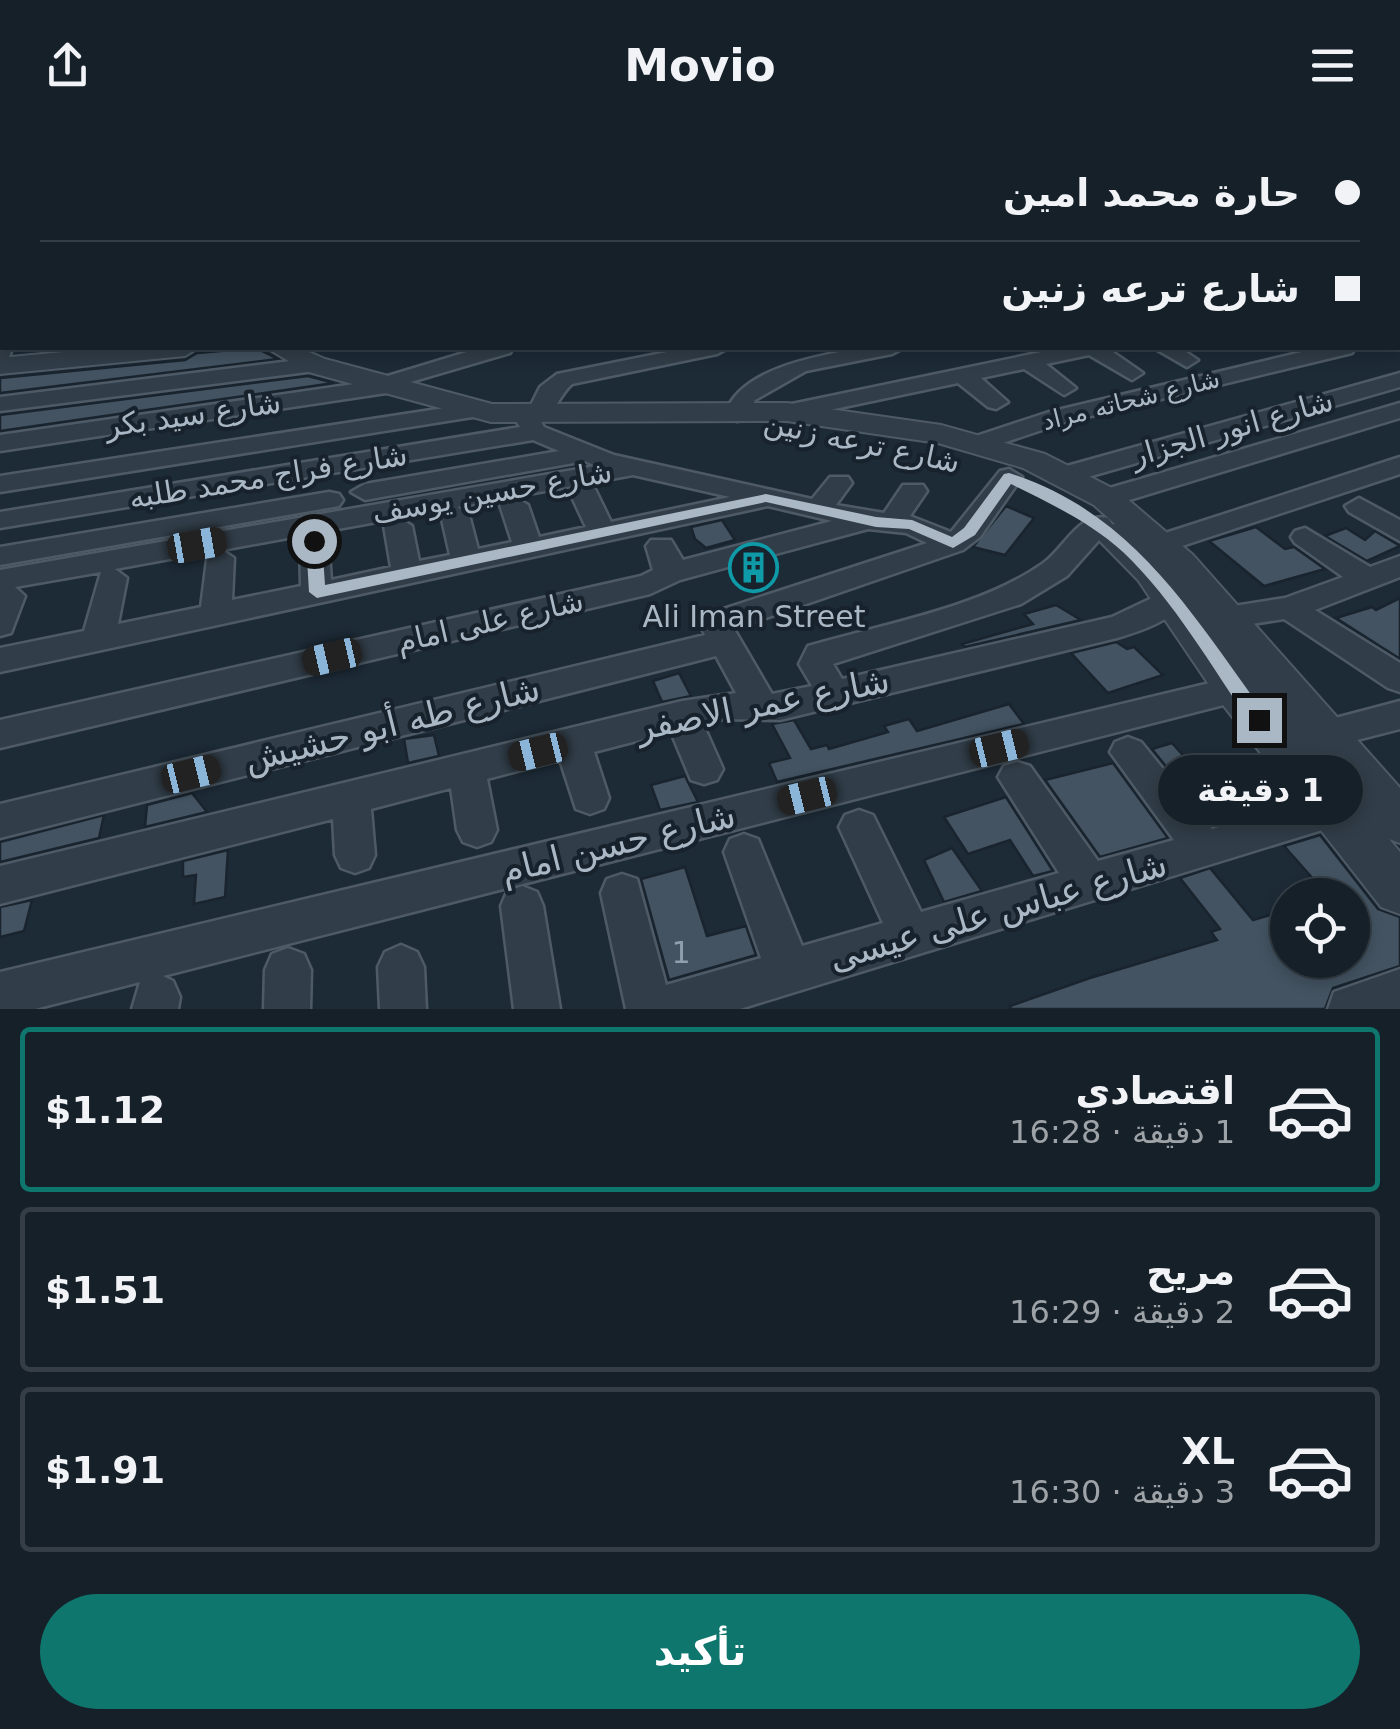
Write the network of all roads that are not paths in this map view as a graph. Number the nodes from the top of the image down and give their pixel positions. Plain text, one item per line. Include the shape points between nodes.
1 (144, 350) edge
2 (284, 350) edge
3 (496, 350) edge
4 (707, 350) edge
5 (882, 350) edge
6 (1082, 350) edge
7 (1095, 350) edge
8 (1170, 350) edge
9 (1336, 350) edge
10 (102, 352) edge
11 (588, 352) dead end
12 (1187, 360) dead end
13 (1028, 361) junction
14 (314, 364) junction
15 (0, 366) edge
16 (1132, 373) dead end
17 (963, 374) junction
18 (565, 379) junction
19 (1400, 380) edge
20 (382, 385) junction
21 (1064, 388) dead end
22 (996, 402) dead end
23 (0, 404) edge
24 (477, 410) junction
25 (1400, 410) edge
26 (787, 412) junction
27 (737, 414) junction
28 (533, 421) junction
29 (0, 443) edge
30 (979, 443) junction
31 (584, 454) junction
32 (1400, 464) edge
33 (1065, 475) junction
34 (635, 476) junction
35 (1009, 477) junction
36 (839, 483) dead end
37 (0, 484) edge
38 (345, 486) junction
39 (913, 491) dead end
40 (584, 492) dead end
41 (766, 498) junction
42 (514, 505) dead end
43 (1358, 506) dead end
44 (818, 509) junction
45 (1102, 511) junction
46 (455, 515) dead end
47 (0, 520) edge
48 (879, 522) junction
49 (398, 526) dead end
50 (657, 529) junction
51 (602, 532) junction
52 (1400, 532) edge
53 (1305, 537) dead end
54 (314, 541) dead end
55 (953, 544) junction
56 (1160, 544) junction
57 (529, 548) junction
58 (0, 556) edge
59 (220, 558) dead end
60 (466, 561) junction
61 (1390, 573) edge
62 (406, 574) junction
63 (112, 578) dead end
64 (317, 592) junction
65 (1171, 599) junction
66 (3, 600) edge
67 (1289, 608) junction
68 (216, 614) junction
69 (1226, 616) junction
70 (98, 639) junction
71 (725, 642) junction
72 (0, 660) edge
73 (1400, 679) edge
74 (1235, 690) junction
75 (834, 695) junction
76 (760, 706) junction
77 (682, 715) junction
78 (1400, 716) edge
79 (0, 734) edge
80 (1322, 736) junction
81 (573, 743) junction
82 (1128, 752) dead end
83 (704, 769) dead end
84 (468, 770) junction
85 (1018, 777) dead end
86 (590, 798) dead end
87 (351, 800) junction
88 (1332, 811) junction
89 (0, 821) edge
90 (1400, 822) edge
91 (859, 827) dead end
92 (477, 830) dead end
93 (1205, 850) junction
94 (744, 852) dead end
95 (355, 855) dead end
96 (1090, 884) junction
97 (0, 885) edge
98 (1400, 890) edge
99 (622, 894) dead end
100 (522, 906) dead end
101 (911, 937) junction
102 (789, 972) junction
103 (1400, 992) edge
104 (0, 995) edge
105 (537, 1009) edge
106 (649, 1009) edge
107 (664, 1009) edge
108 (1351, 1009) edge

1 - 10 street
2 - 14 street, شارع ترعه زنين
3 - 20 street, شارع سيد بكر
4 - 18 street
5 - 27 street via 799,366 791,376 750,391
6 - 13 street
7 - 16 street
8 - 12 street
9 - 30 street, شارع شحاته مراد
10 - 15 street
11 - 18 street
13 - 17 street
13 - 21 street
14 - 20 street, شارع ترعه زنين
14 - 23 street
17 - 22 street
17 - 26 street
18 - 28 street via 548,392
19 - 33 street, شارع انور الجزار
20 - 24 street, شارع ترعه زنين
20 - 29 street, شارع سيد بكر
24 - 28 street, شارع ترعه زنين
24 - 37 street
25 - 45 street
26 - 27 street, شارع ترعه زنين
26 - 30 street, شارع ترعه زنين
27 - 28 street, شارع ترعه زنين via 642,411
27 - 35 street, شارع ترعه زنين
28 - 31 street
28 - 38 street, شارع فراج محمد طلبه
30 - 33 street, شارع ترعه زنين
31 - 34 street
31 - 38 street
32 - 56 street
33 - 45 street, شارع ترعه زنين
34 - 41 street
34 - 50 street
34 - 66 street, شارع حسين يوسف
35 - 45 street, شارع ترعه زنين
35 - 55 street
36 - 44 street
38 - 47 street, شارع فراج محمد طلبه
38 - 58 street
39 - 48 street
40 - 51 street
41 - 44 street
41 - 50 street
42 - 57 street
43 - 52 street
44 - 48 street
45 - 56 street, شارع ترعه زنين
45 - 65 street, شارع ترعه زنين
45 - 75 street via 1056,569 1010,596 820,654 816,664
46 - 60 street
48 - 50 street via 675,572
48 - 55 street via 919,527
49 - 62 street
50 - 51 street
50 - 79 street, شارع على امام via 670,574 654,582
51 - 57 street
53 - 61 street
54 - 64 street
55 - 71 street via 720,620
56 - 69 street, شارع ترعه زنين
57 - 60 street
59 - 68 street
60 - 62 street
61 - 67 street
62 - 64 street
63 - 70 street
64 - 68 street
65 - 74 street, شارع ترعه زنين
65 - 75 street, شارع عمر الاصفر via 1117,627
67 - 69 street
67 - 73 street
68 - 70 street
69 - 80 street, شارع ترعه زنين
70 - 72 street
71 - 76 street
71 - 89 street, شارع طه أبو حشيش
74 - 88 street, شارع ترعه زنين
74 - 104 street, شارع حسن امام
75 - 76 street, شارع عمر الاصفر
76 - 77 street, شارع عمر الاصفر
77 - 81 street, شارع عمر الاصفر
77 - 83 street
78 - 80 street
80 - 90 street, شارع ترعه زنين
81 - 84 street, شارع عمر الاصفر
81 - 86 street
82 - 93 street
84 - 87 street, شارع عمر الاصفر
84 - 92 street
85 - 96 street
87 - 95 street
87 - 97 street, شارع عمر الاصفر
88 - 93 street, شارع عباس على عيسى
88 - 98 street, شارع ترعه زنين
91 - 101 street
93 - 96 street, شارع عباس على عيسى
94 - 102 street
96 - 101 street, شارع عباس على عيسى
99 - 106 street
100 - 105 street
101 - 102 street, شارع عباس على عيسى
102 - 107 street, شارع عباس على عيسى
103 - 108 street

